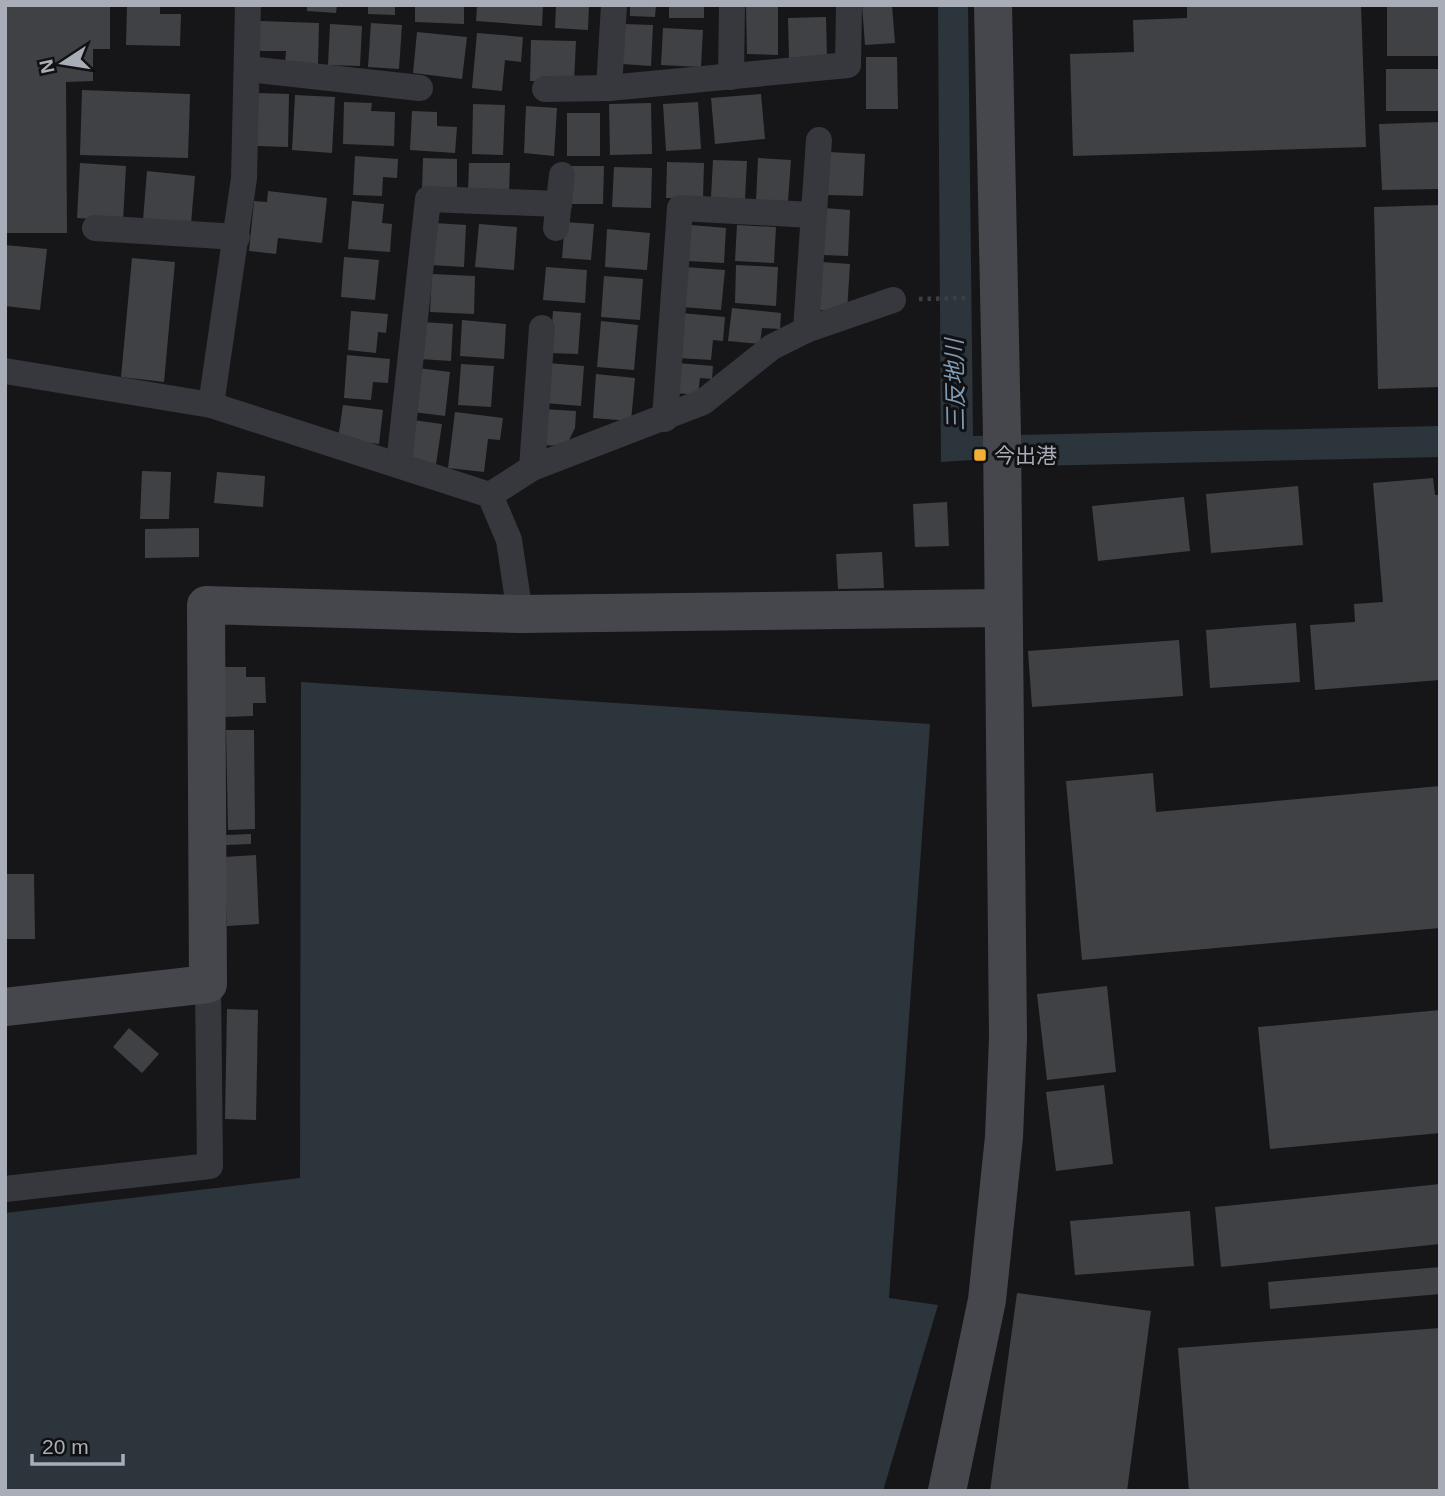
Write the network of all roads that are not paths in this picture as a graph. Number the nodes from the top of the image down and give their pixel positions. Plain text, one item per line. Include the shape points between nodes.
1 (248, 5) edge
2 (614, 5) edge
3 (732, 5) edge
4 (849, 5) edge
5 (993, 5) edge
6 (248, 69) junction
7 (731, 77) junction
8 (420, 88) dead end
9 (609, 88) junction
10 (545, 89) dead end
11 (818, 140) dead end
12 (562, 175) dead end
13 (811, 215) junction
14 (94, 228) dead end
15 (237, 237) junction
16 (893, 300) dead end
17 (541, 328) dead end
18 (806, 330) junction
19 (5, 371) edge
20 (211, 405) junction
21 (665, 419) junction
22 (399, 464) junction
23 (532, 468) junction
24 (490, 495) junction
25 (1003, 608) junction
26 (520, 614) junction
27 (208, 984) junction
28 (5, 1007) edge
29 (5, 1189) edge
30 (947, 1491) edge

1 - 6 street
2 - 9 street
3 - 7 street
4 - 7 street via 848,65
5 - 25 street
6 - 8 street
6 - 15 street
7 - 9 street
9 - 10 street
11 - 13 street
12 - 22 street via 558,216 428,199
13 - 18 street
13 - 21 street via 680,208
14 - 15 street
15 - 20 street
16 - 18 street
17 - 23 street
18 - 21 street via 772,347 703,402
19 - 20 street
20 - 22 street
21 - 23 street
22 - 24 street
23 - 24 street
24 - 26 street via 509,540
25 - 26 street
25 - 30 street via 1008,1039 1004,1138 987,1300
26 - 27 street via 206,605
27 - 28 street
27 - 29 street via 210,1166

